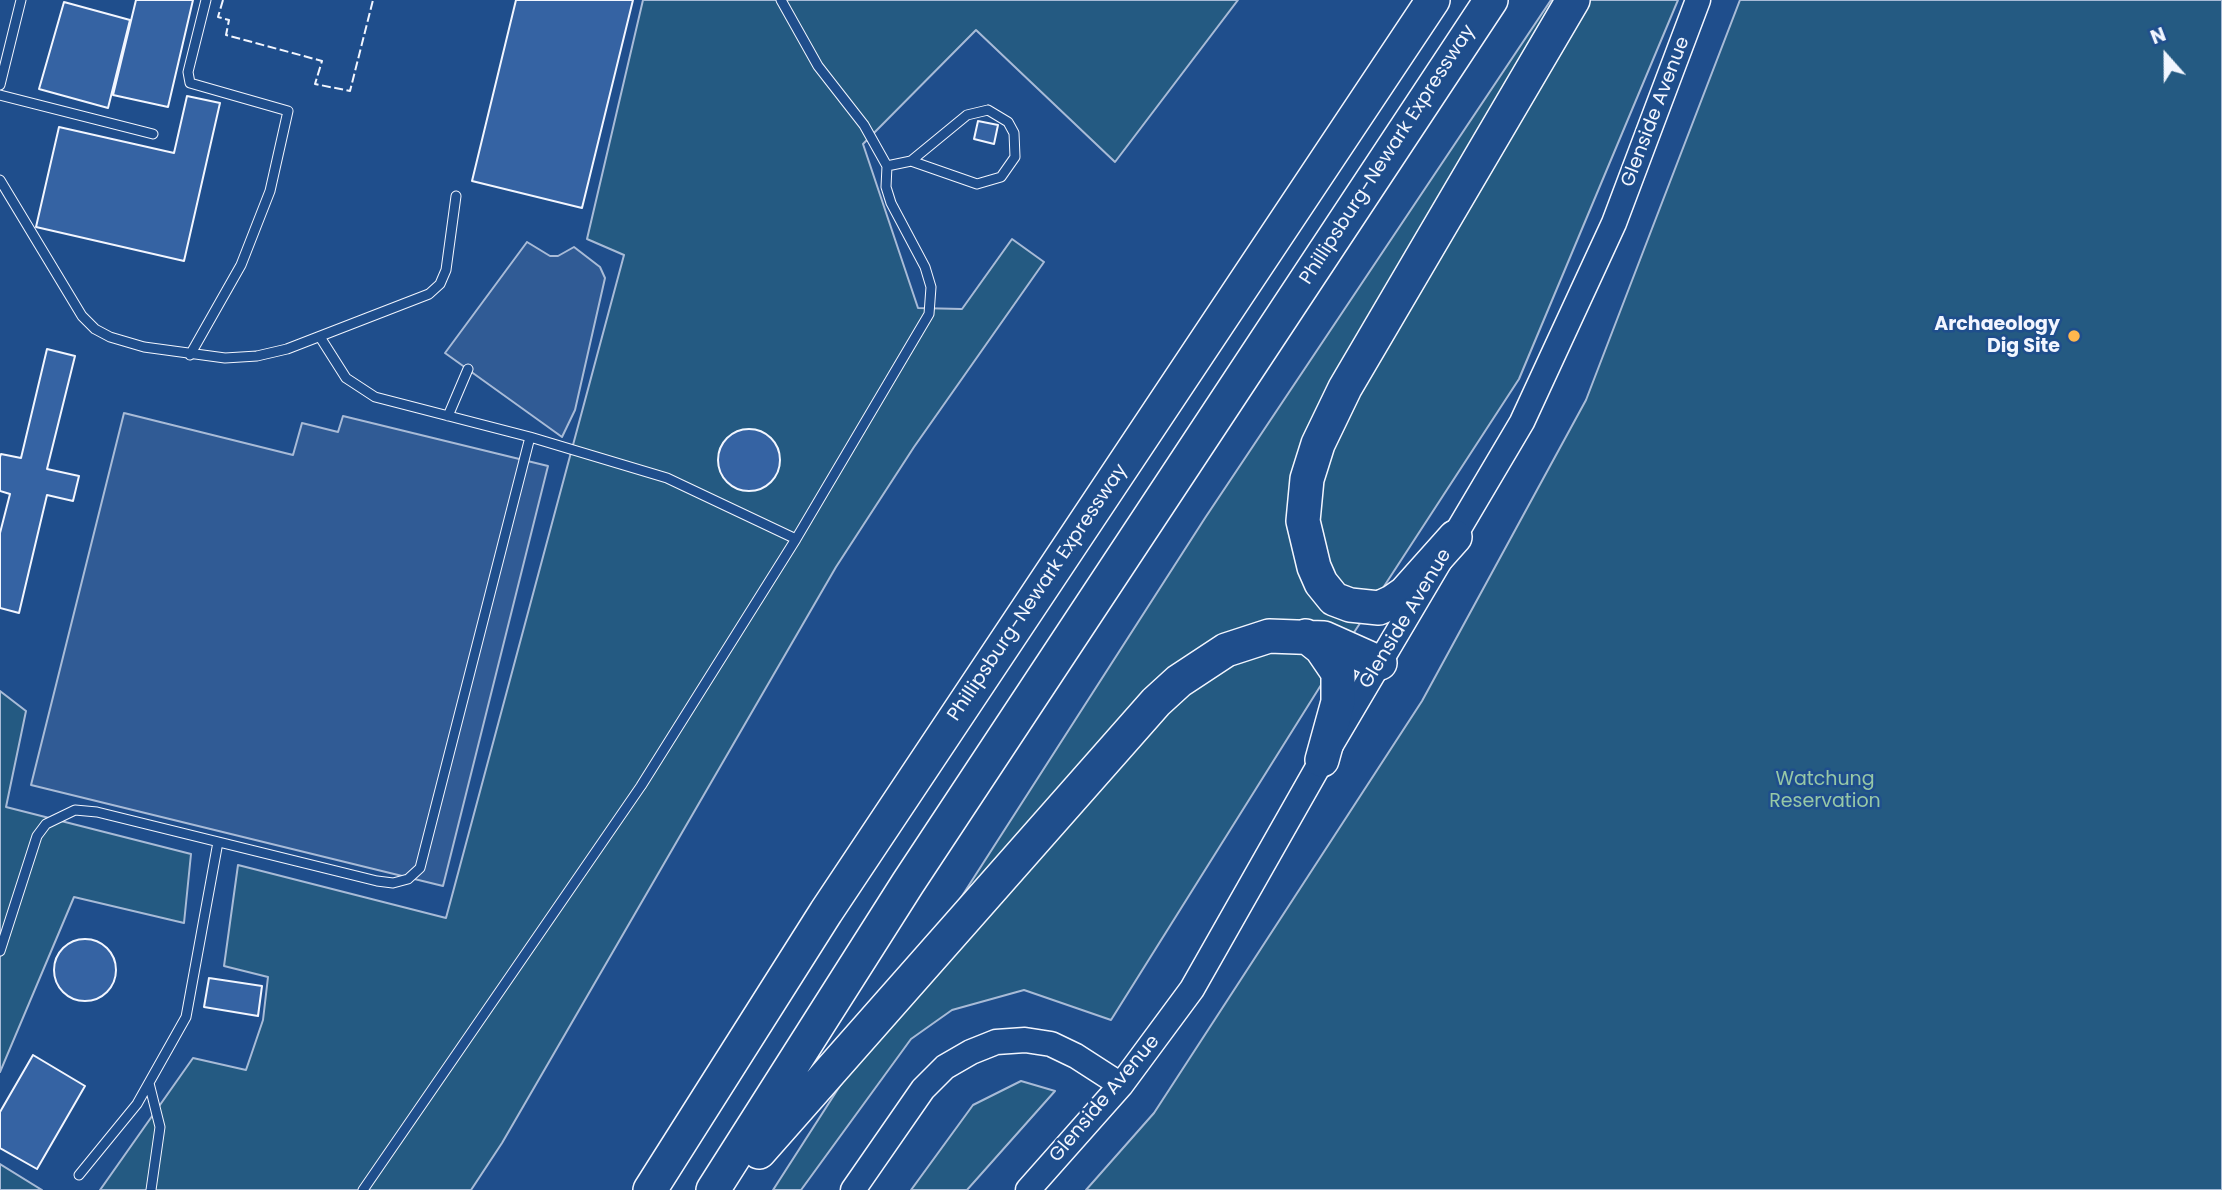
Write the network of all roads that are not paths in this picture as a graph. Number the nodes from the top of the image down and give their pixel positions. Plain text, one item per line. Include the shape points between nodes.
1 (21, 0) edge
2 (206, 0) edge
3 (781, 0) edge
4 (1433, 0) edge
5 (1491, 0) edge
6 (1573, 0) edge
7 (1698, 0) edge
8 (0, 85) edge
9 (0, 95) edge
10 (153, 134) dead end
11 (911, 161) junction
12 (887, 166) junction
13 (0, 180) edge
14 (456, 196) dead end
15 (320, 337) junction
16 (190, 355) junction
17 (468, 369) dead end
18 (448, 416) junction
19 (530, 437) junction
20 (1455, 537) junction
21 (796, 539) junction
22 (1335, 599) junction
23 (1306, 636) junction
24 (1385, 654) junction
25 (1322, 760) junction
26 (218, 842) junction
27 (0, 951) edge
28 (149, 1083) junction
29 (1121, 1085) junction
30 (79, 1175) dead end
31 (150, 1190) edge
32 (363, 1190) edge
33 (650, 1190) edge
34 (713, 1190) edge
35 (731, 1190) edge
36 (853, 1190) edge
37 (1028, 1190) edge

1 - 8 lane
2 - 16 lane via 188,72 190,83 288,111 270,191 240,265
3 - 12 lane via 818,66 864,125
4 - 33 highway, Phillipsburg-Newark Expressway via 826,912
5 - 34 highway, Phillipsburg-Newark Expressway via 908,883
6 - 22 highway via 1345,388 1318,444 1307,479 1303,521 1314,568
7 - 20 main road, Glenside Avenue via 1608,236 1522,422
9 - 10 lane
11 - 11 lane via 964,181 990,182 1010,168 1017,145 999,114 977,111 958,121
11 - 12 lane
12 - 21 lane via 891,203 931,287 929,314
13 - 16 lane via 88,323 110,337
14 - 15 lane via 440,284 414,303
15 - 16 lane via 257,356
15 - 18 lane via 346,378 360,390
17 - 18 lane
18 - 19 lane
19 - 21 lane via 667,478
19 - 26 lane via 420,868 393,883 377,881
20 - 22 highway via 1392,602 1362,608
20 - 24 main road, Glenside Avenue
21 - 32 lane via 641,786
22 - 24 highway
23 - 24 highway
23 - 25 highway via 1338,673 1338,702
23 - 35 highway via 1269,636 1226,650 1156,702 774,1132
24 - 25 main road, Glenside Avenue
25 - 29 main road, Glenside Avenue via 1192,989
26 - 27 lane via 97,812 75,810 59,815 37,836
26 - 28 lane via 186,1017
28 - 30 lane
28 - 31 lane via 160,1127
29 - 36 main road via 1051,1044 996,1042 945,1067 923,1089
29 - 37 main road, Glenside Avenue

